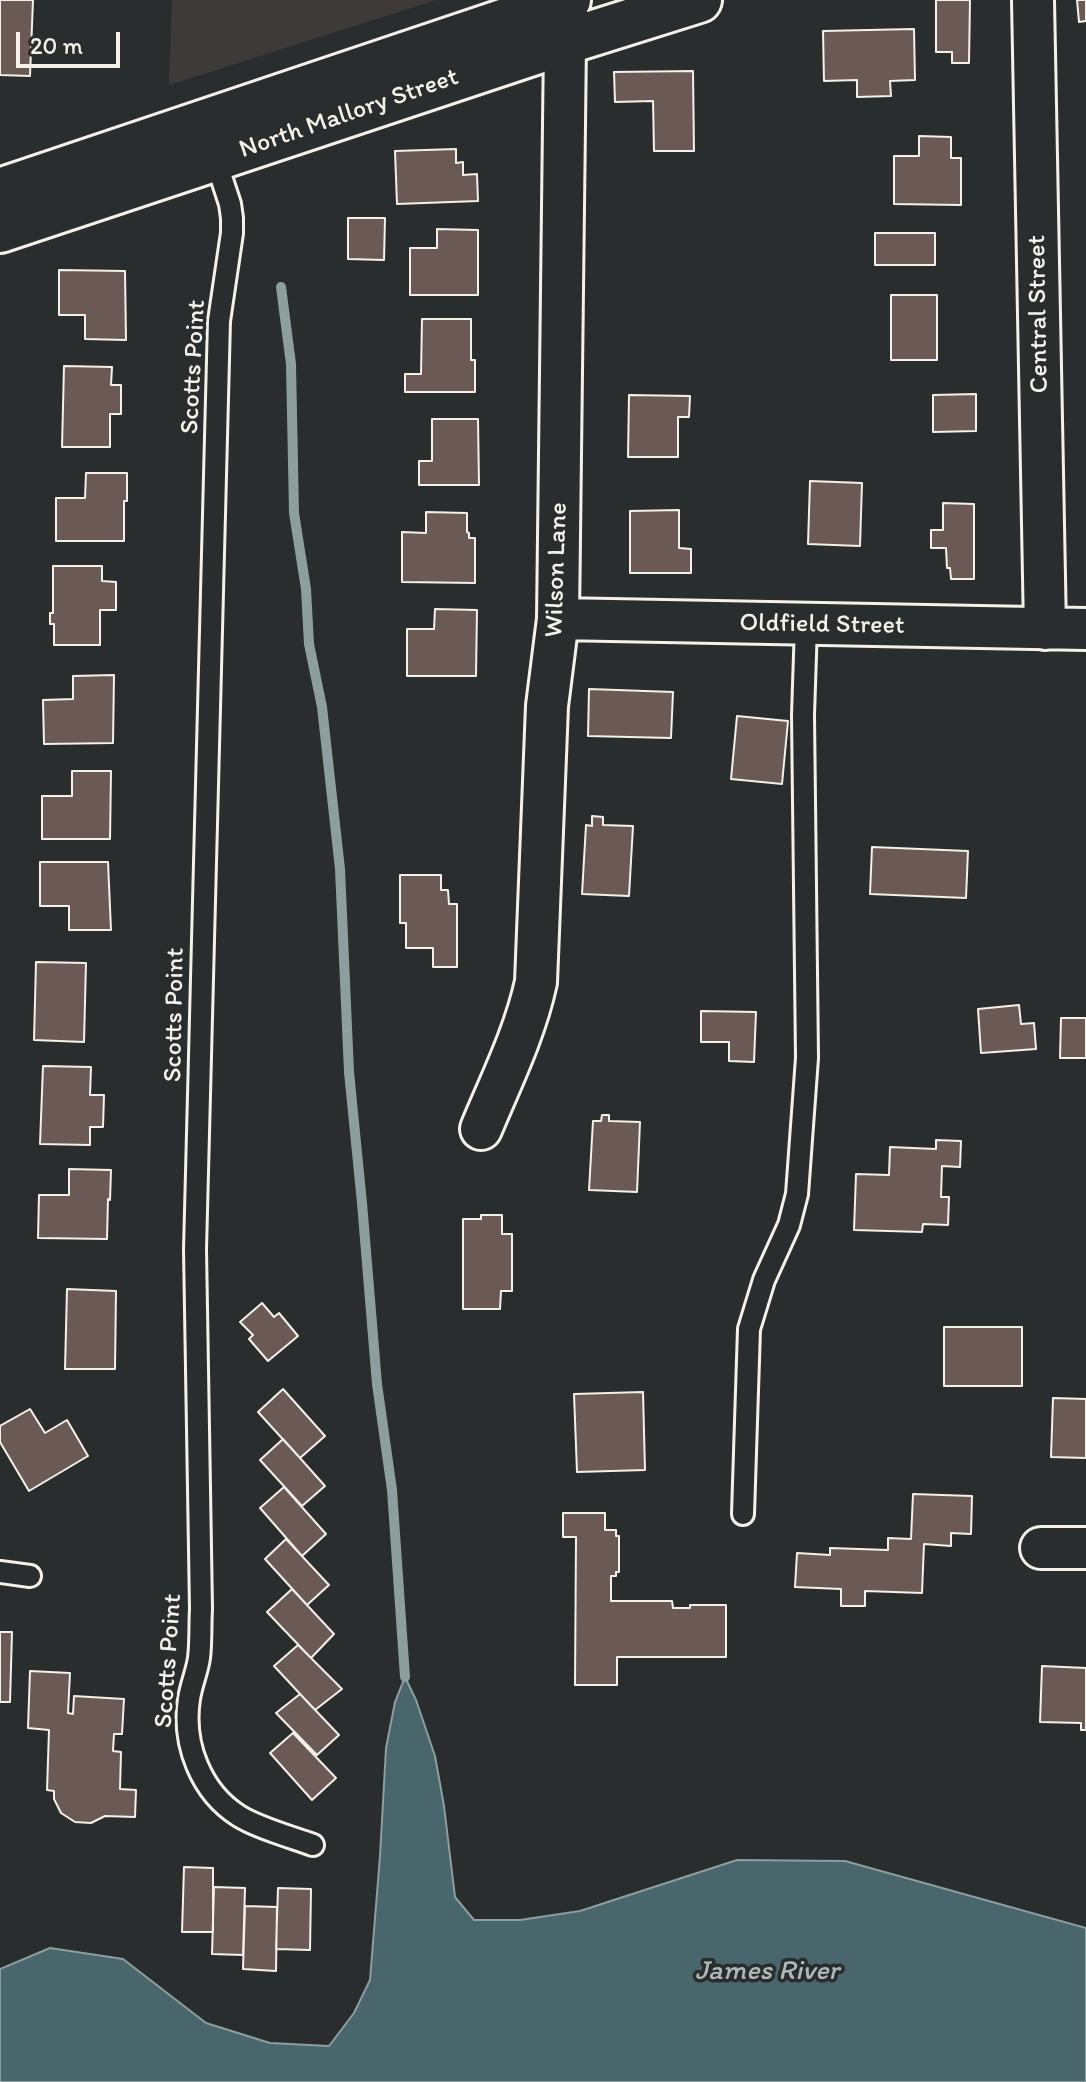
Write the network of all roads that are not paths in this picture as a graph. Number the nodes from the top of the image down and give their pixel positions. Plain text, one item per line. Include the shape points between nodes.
1 (699, 0) edge
2 (1033, 0) edge
3 (566, 21) edge
4 (209, 141) junction
5 (0, 191) edge
6 (0, 230) edge
7 (558, 619) junction
8 (806, 625) junction
9 (1045, 629) junction
10 (1086, 629) edge
11 (481, 1129) dead end
12 (743, 1514) dead end
13 (1041, 1548) dead end
14 (1086, 1548) edge
15 (0, 1572) edge
16 (30, 1576) dead end
17 (313, 1845) dead end

1 - 3 main road, North Mallory Street
2 - 9 street, Central Street
3 - 4 main road, North Mallory Street
3 - 7 street, Wilson Lane
4 - 5 main road, North Mallory Street
4 - 6 main road, North Mallory Street
4 - 17 lane, Scotts Point via 230,204 232,233 219,321 195,1249 201,1609 188,1728 193,1757 218,1801 242,1818
7 - 8 street, Oldfield Street
7 - 11 street, Wilson Lane via 547,706 536,982 521,1034
8 - 9 street, Oldfield Street
8 - 12 lane via 806,1073 797,1194 749,1329
9 - 10 street, Oldfield Street
13 - 14 street
15 - 16 lane

